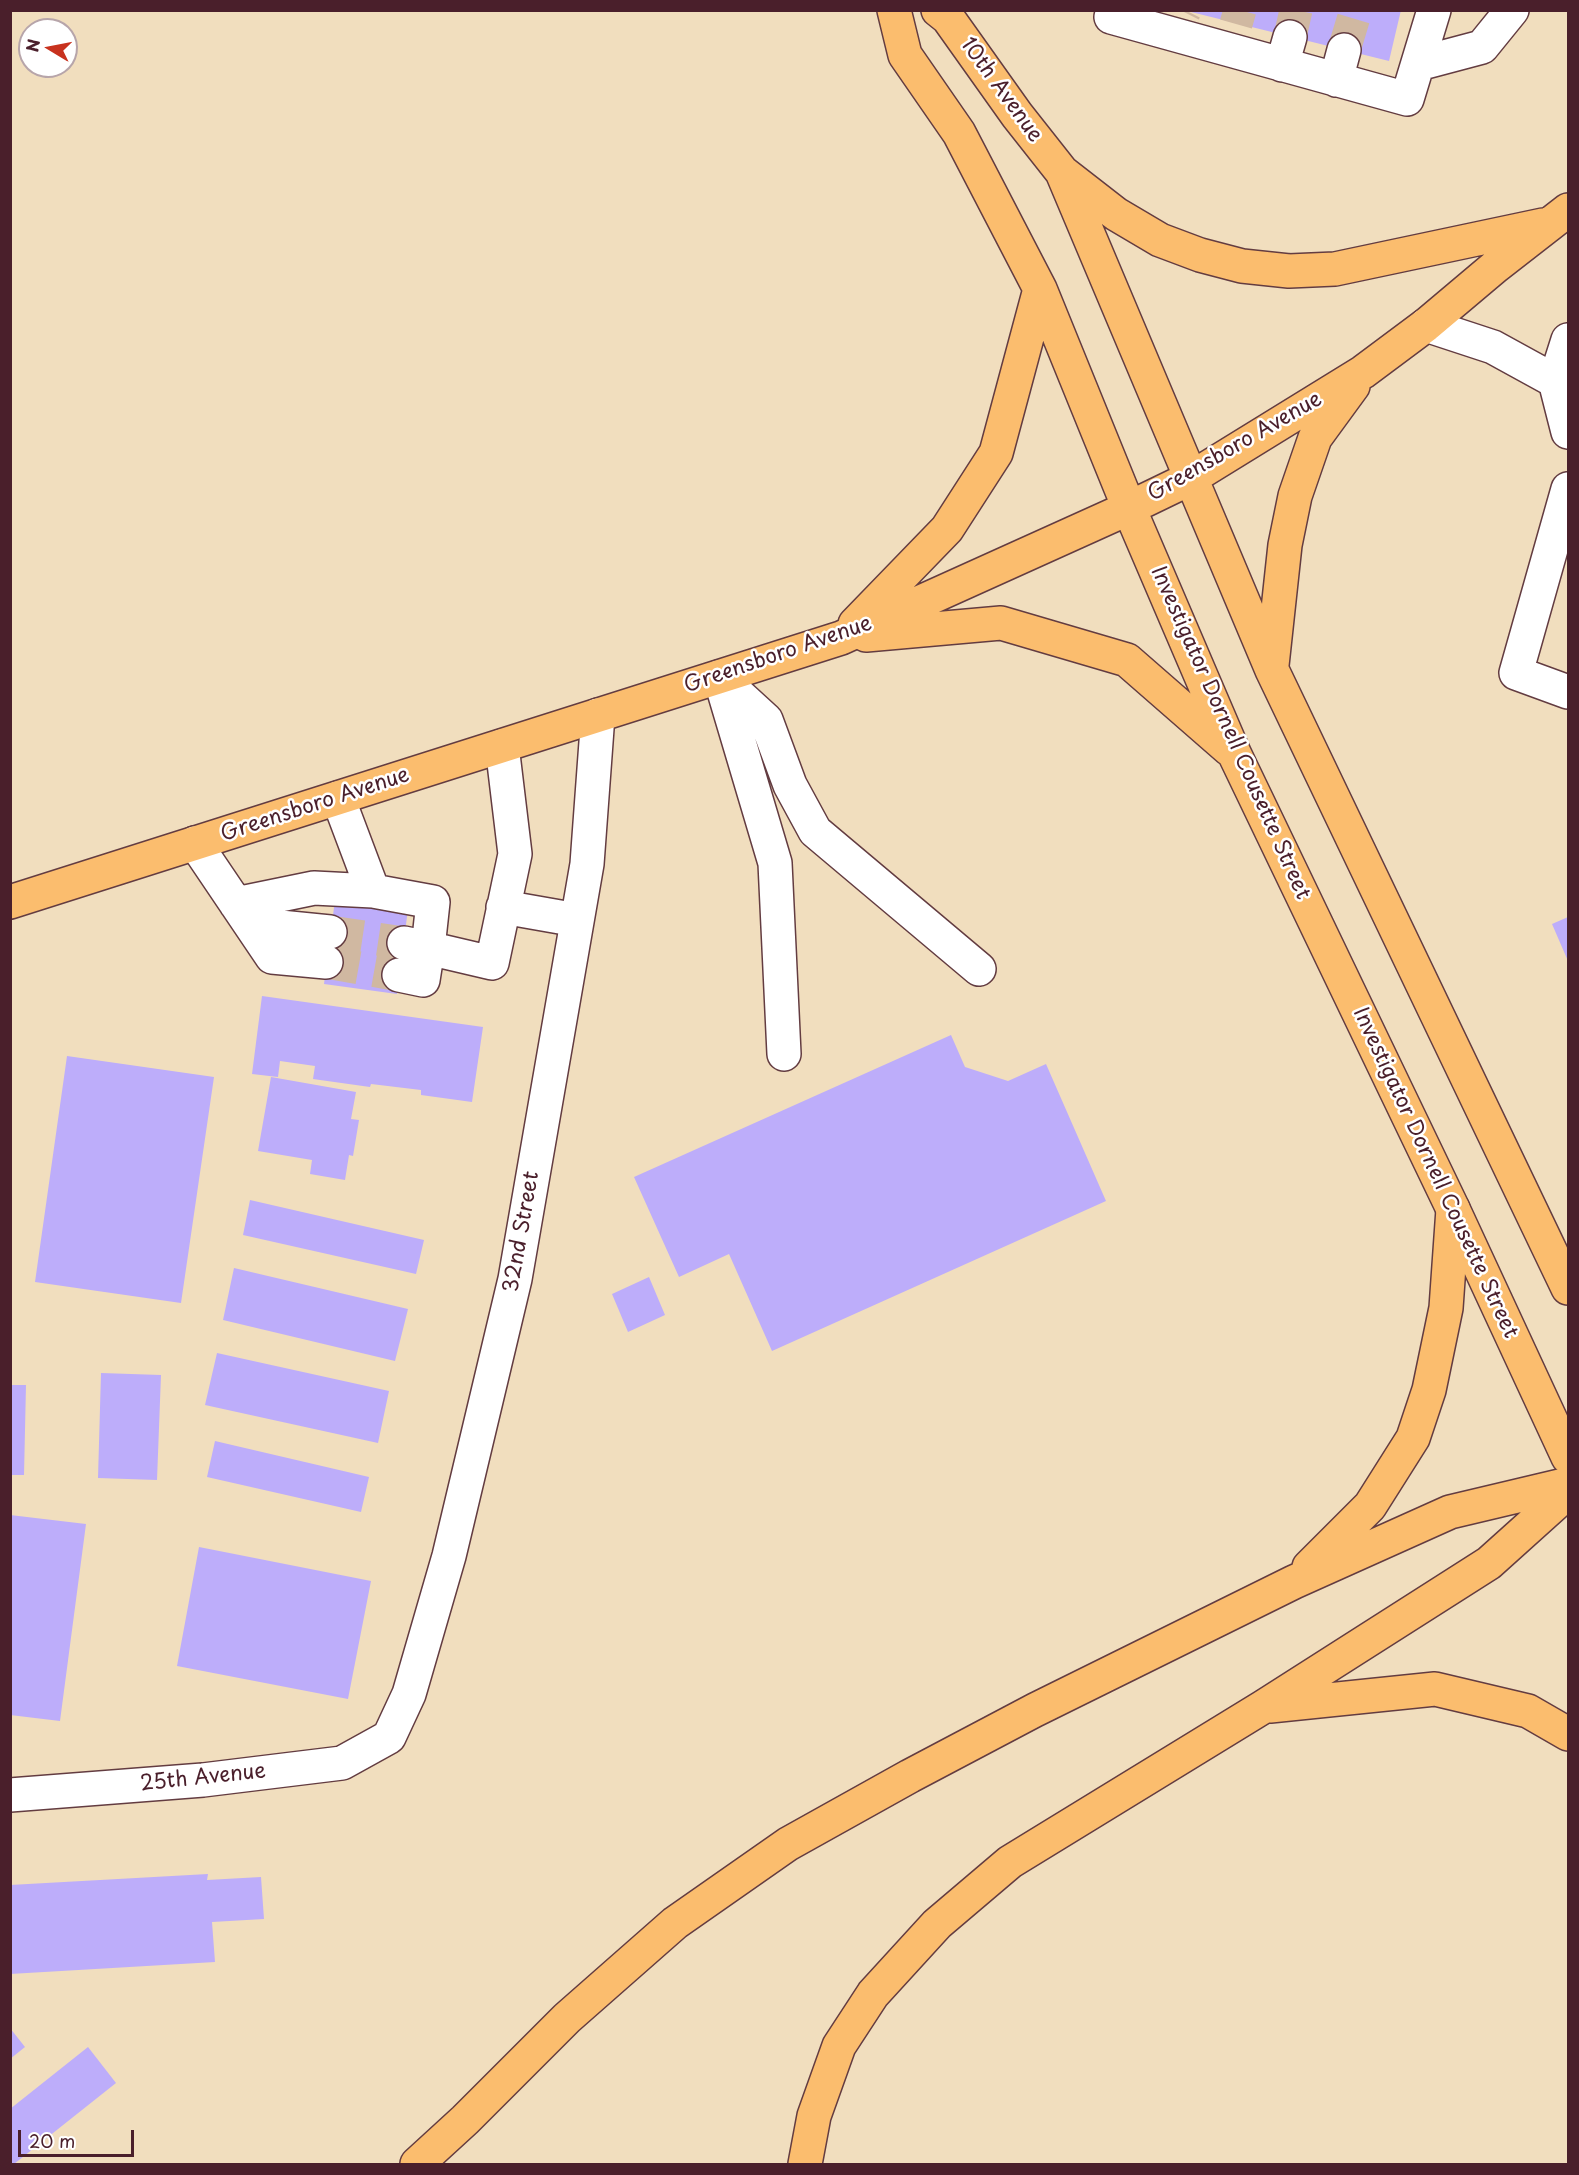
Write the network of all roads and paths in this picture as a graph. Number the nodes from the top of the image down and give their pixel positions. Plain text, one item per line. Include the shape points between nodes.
1 (894, 10) edge
2 (938, 10) edge
3 (1113, 10) edge
4 (1434, 10) edge
5 (1512, 10) edge
6 (1181, 23) edge
7 (1418, 64) junction
8 (1062, 172) junction
9 (1560, 217) edge
10 (1040, 289) junction
11 (1426, 326) junction
12 (1569, 340) edge
13 (1363, 372) junction
14 (1555, 381) junction
15 (1569, 432) edge
16 (1191, 478) junction
17 (1569, 489) edge
18 (1129, 508) junction
19 (841, 638) junction
20 (1272, 670) junction
21 (719, 676) junction
22 (1569, 692) edge
23 (598, 715) junction
24 (502, 746) junction
25 (1234, 753) junction
26 (338, 798) junction
27 (195, 843) junction
28 (373, 891) junction
29 (10, 902) edge
30 (503, 907) junction
31 (243, 914) junction
32 (577, 920) junction
33 (416, 945) junction
34 (328, 947) tunnel mouth
35 (979, 969) dead end
36 (399, 975) tunnel mouth
37 (784, 1054) dead end
38 (1454, 1209) junction
39 (1569, 1288) edge
40 (1569, 1456) edge
41 (1569, 1484) edge
42 (1569, 1492) edge
43 (1294, 1582) junction
44 (1263, 1707) junction
45 (1569, 1734) edge
46 (389, 1737) joint
47 (10, 1795) edge
48 (417, 2164) edge
49 (805, 2164) edge

1 - 10 main road, Investigator Dornell Cousette Street via 905,55 959,133
2 - 8 main road, 10th Avenue via 948,18
3 - 6 street via 1111,17
4 - 7 street
5 - 7 street via 1482,47
6 - 7 street via 1340,65 1407,99
8 - 9 main road via 1116,214 1160,240 1200,255 1289,271 1335,269
8 - 16 main road
9 - 11 main road, Greensboro Avenue
10 - 18 main road, Investigator Dornell Cousette Street
10 - 19 main road via 996,453 947,529
11 - 13 main road, Greensboro Avenue
11 - 14 street via 1493,347
12 - 14 street
13 - 16 main road, Greensboro Avenue
13 - 20 main road via 1315,438 1294,496
14 - 15 street
16 - 18 main road, Greensboro Avenue
16 - 20 main road
17 - 22 street via 1516,673
18 - 19 main road, Greensboro Avenue
18 - 25 main road, Investigator Dornell Cousette Street
19 - 21 main road, Greensboro Avenue
19 - 25 main road via 1001,623 1127,660
20 - 39 main road
21 - 23 main road, Greensboro Avenue
21 - 35 street via 766,720 790,785 814,831
21 - 37 street via 775,863
23 - 24 main road, Greensboro Avenue
23 - 32 street, 32nd Street via 587,864
24 - 26 main road, Greensboro Avenue
24 - 30 street via 515,854
25 - 38 main road, Investigator Dornell Cousette Street
26 - 27 main road, Greensboro Avenue
26 - 28 street
27 - 29 main road, Greensboro Avenue
27 - 31 street
28 - 31 street via 314,888
28 - 33 street via 433,902
30 - 32 street
30 - 33 street via 492,963
31 - 34 street
32 - 46 street, 32nd Street via 509,1302 449,1556 409,1694
33 - 36 street via 423,980
38 - 40 main road, Investigator Dornell Cousette Street
38 - 43 main road via 1446,1308 1429,1390 1413,1438 1370,1506
41 - 43 main road via 1450,1512
42 - 44 main road via 1490,1563
43 - 48 main road via 1035,1710 788,1844 675,1923 567,2018
44 - 45 main road via 1435,1689 1528,1711
44 - 49 main road via 1010,1862 937,1924 873,1994 839,2046 814,2116
46 - 47 street, 25th Avenue via 342,1763 203,1780

